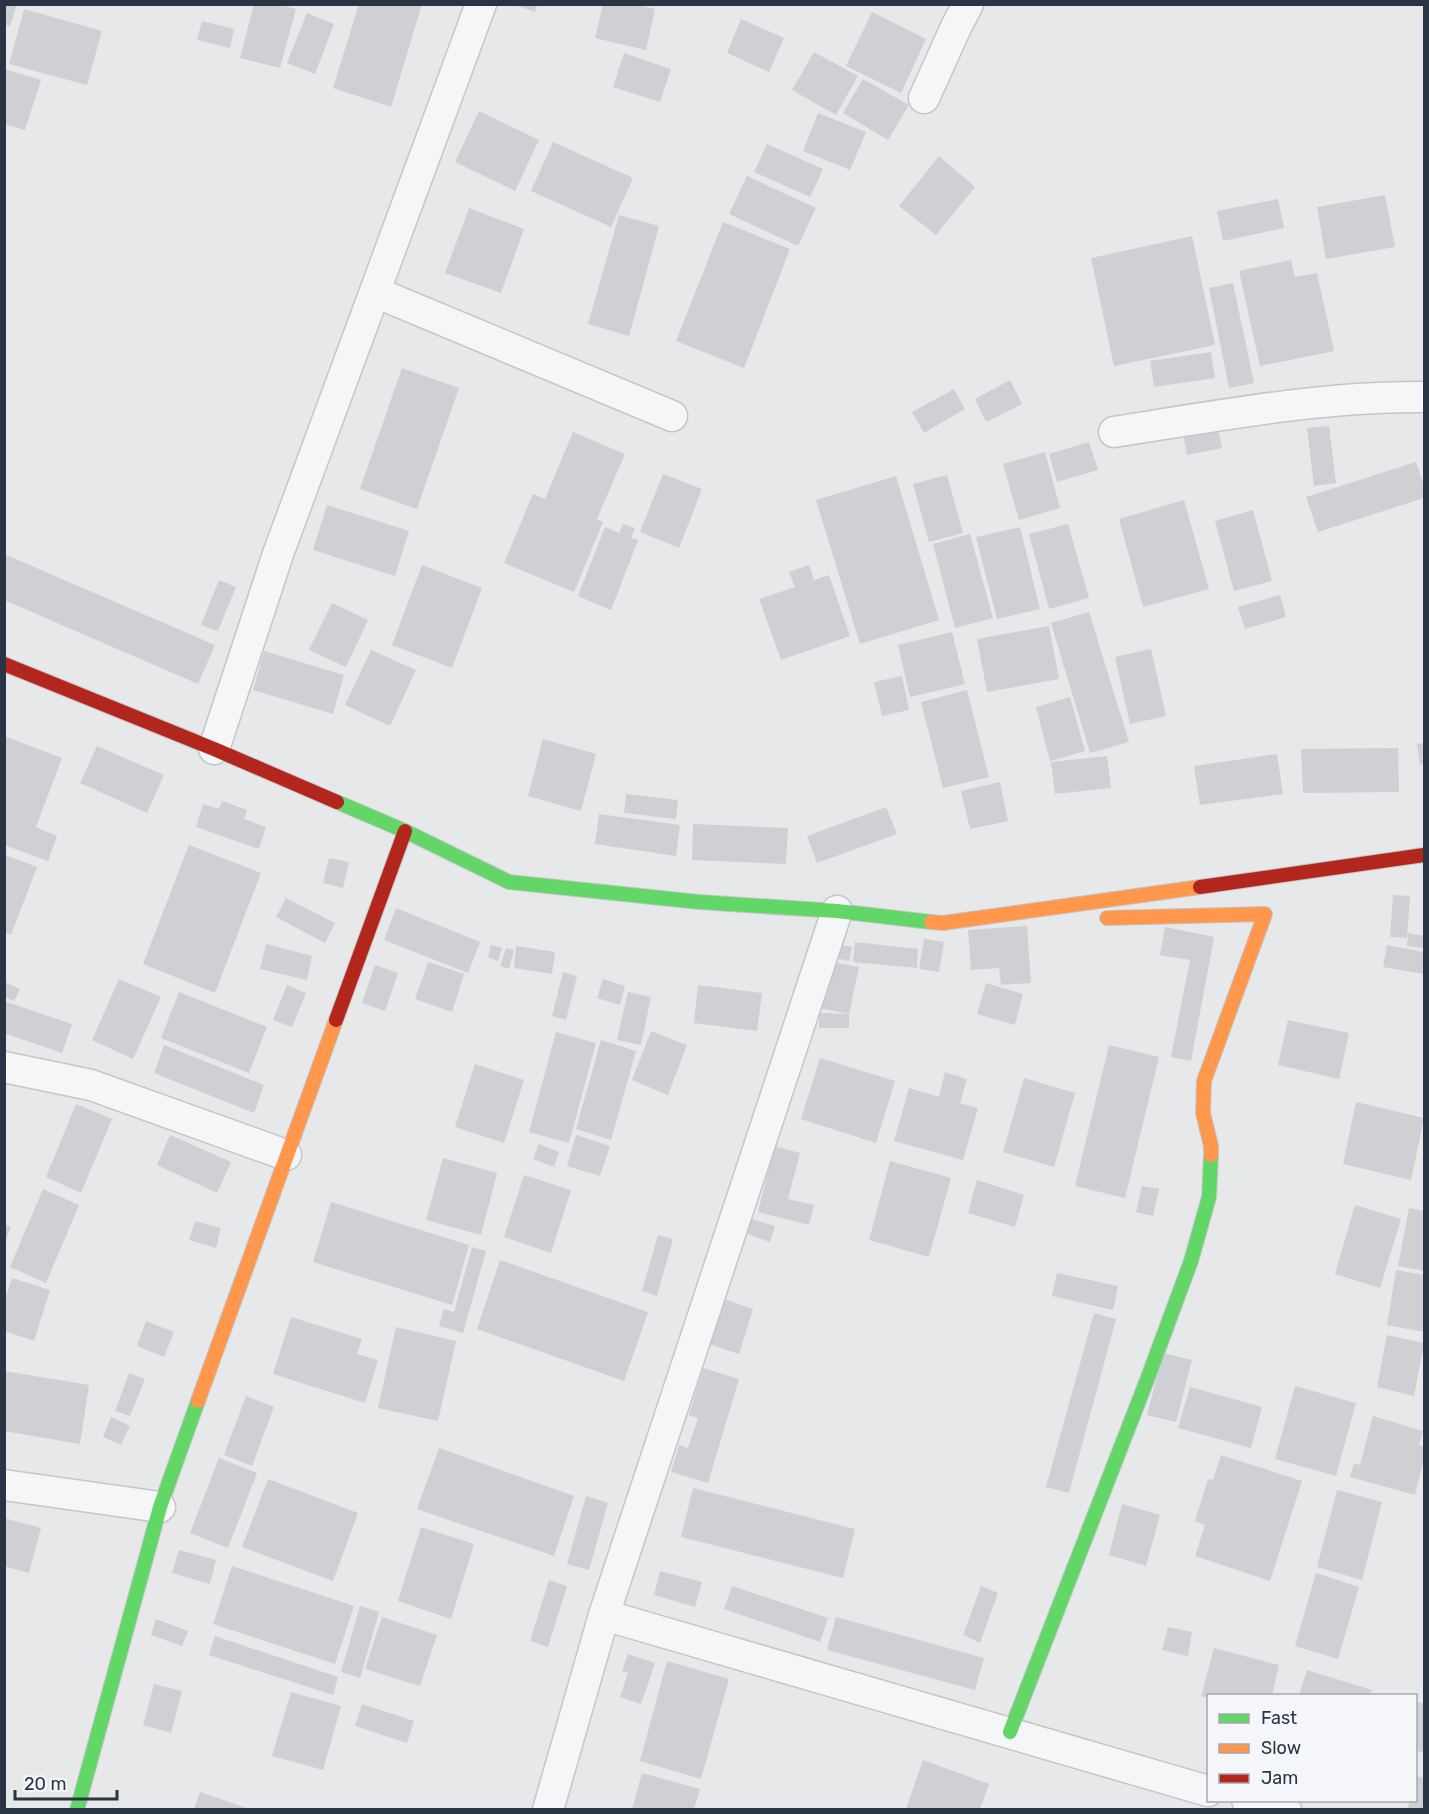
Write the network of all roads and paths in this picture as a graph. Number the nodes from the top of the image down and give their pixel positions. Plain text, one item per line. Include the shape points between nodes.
1 (482, 4) edge
2 (968, 4) edge
3 (924, 98) dead end
4 (375, 292) junction
5 (1425, 397) edge
6 (672, 416) dead end
7 (1114, 432) dead end
8 (4, 663) edge
9 (214, 749) junction
10 (405, 831) junction
11 (1425, 855) edge
12 (837, 911) junction
13 (1098, 919) dead end
14 (1062, 920) dead end
15 (943, 923) junction
16 (4, 1066) edge
17 (286, 1155) junction
18 (4, 1485) edge
19 (160, 1507) junction
20 (604, 1615) junction
21 (1010, 1732) junction
22 (1207, 1790) edge
23 (1256, 1802) edge
24 (77, 1809) edge
25 (548, 1809) edge
26 (1286, 1809) edge

1 - 4 street
2 - 3 street
4 - 6 street
4 - 9 street via 278,554
5 - 7 street via 1385,396 1248,411
8 - 9 street
9 - 10 street
10 - 12 street via 510,882 699,902
10 - 17 street
11 - 15 street
12 - 15 street
12 - 20 street
13 - 21 street via 1265,914 1204,1081 1203,1113 1211,1146 1209,1197 1191,1261
14 - 15 street
16 - 17 street via 91,1085
17 - 19 street
18 - 19 street
19 - 24 street
20 - 21 street
20 - 25 street
21 - 22 street
23 - 26 street

